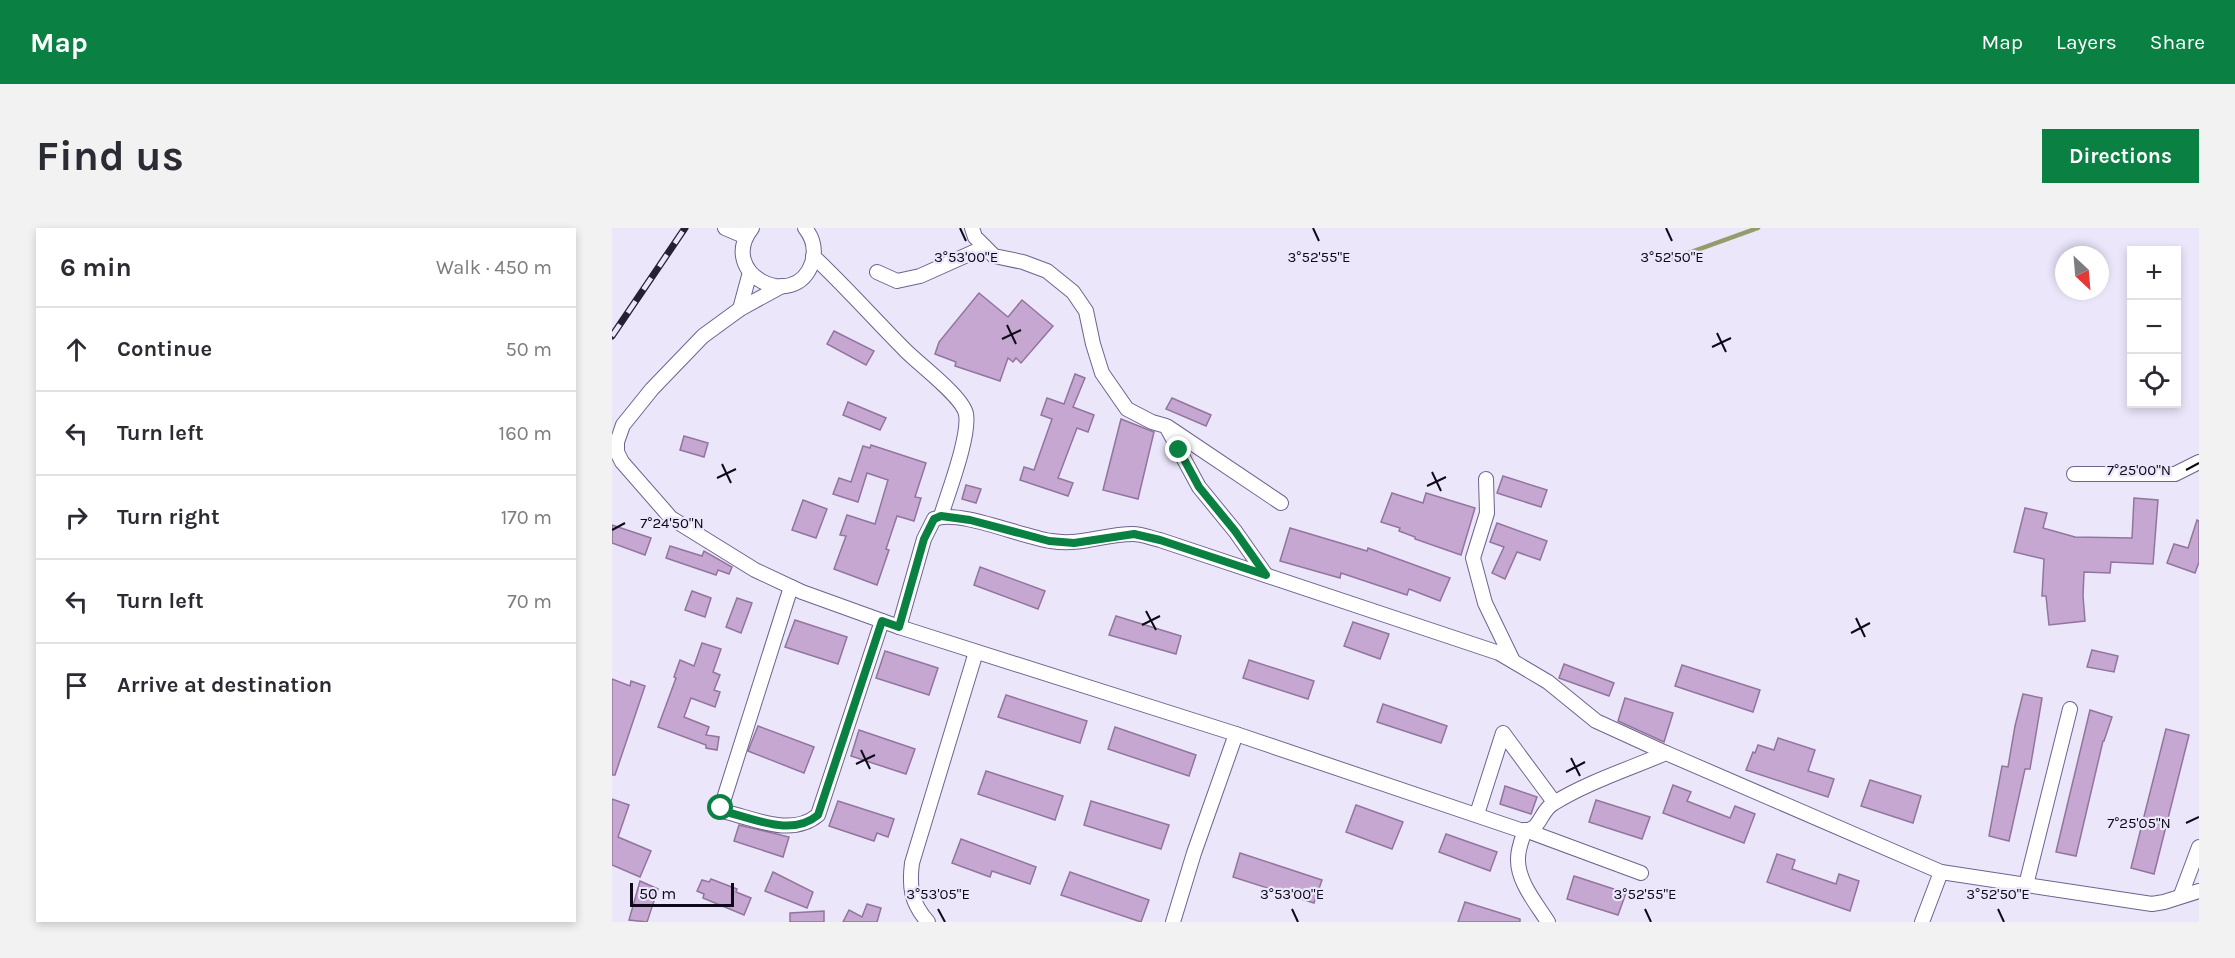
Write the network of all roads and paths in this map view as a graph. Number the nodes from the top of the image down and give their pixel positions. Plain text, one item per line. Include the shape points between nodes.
1 (726, 228) edge
2 (805, 228) edge
3 (816, 228) edge
4 (972, 228) edge
5 (749, 232) edge
6 (985, 247) junction
7 (814, 252) junction
8 (750, 272) junction
9 (877, 272) dead end
10 (782, 286) junction
11 (740, 309) junction
12 (1166, 426) junction
13 (2199, 462) edge
14 (2074, 474) dead end
15 (1486, 479) dead end
16 (1281, 503) dead end
17 (941, 516) junction
18 (1266, 575) junction
19 (791, 587) junction
20 (882, 621) junction
21 (899, 627) junction
22 (976, 652) junction
23 (1513, 661) junction
24 (2070, 709) dead end
25 (1236, 734) junction
26 (1666, 753) junction
27 (1554, 802) junction
28 (1477, 814) junction
29 (1525, 830) junction
30 (2199, 847) edge
31 (1941, 872) junction
32 (1641, 873) dead end
33 (2026, 885) junction
34 (2199, 891) edge
35 (2181, 895) junction
36 (928, 922) edge
37 (1173, 922) edge
38 (1548, 922) edge
39 (1922, 922) edge

1 - 5 street
2 - 7 street
3 - 7 street
4 - 6 street
5 - 8 street via 743,255
6 - 9 street via 920,276 897,280
6 - 12 street via 994,256 1023,261 1047,271 1073,292 1086,311 1102,374 1127,409
7 - 10 street via 806,273
7 - 17 street via 964,409 963,441
8 - 10 street via 764,284
8 - 11 street
10 - 11 street
11 - 19 street via 704,336 637,406 623,425 617,452 671,518 755,570
12 - 16 street
12 - 18 street via 1199,487
13 - 14 street via 2175,474
15 - 23 street via 1487,513 1473,558 1485,603
17 - 18 street via 1049,541 1074,543 1134,534
17 - 21 street via 930,524 924,539
18 - 23 street via 1499,652
19 - 20 street
19 - 20 street via 721,808 726,812 778,826 811,821 818,815
20 - 21 street
21 - 22 street
22 - 25 street
22 - 36 street via 912,863 909,885
23 - 26 street via 1548,682 1596,721
24 - 33 street
25 - 28 street
25 - 37 street
26 - 27 street
26 - 31 street
27 - 28 street via 1503,733
27 - 29 street via 1534,828
28 - 29 street
29 - 32 street
29 - 38 street via 1518,868
30 - 35 street
31 - 33 street
31 - 39 street
33 - 35 street via 2152,904
34 - 35 street

